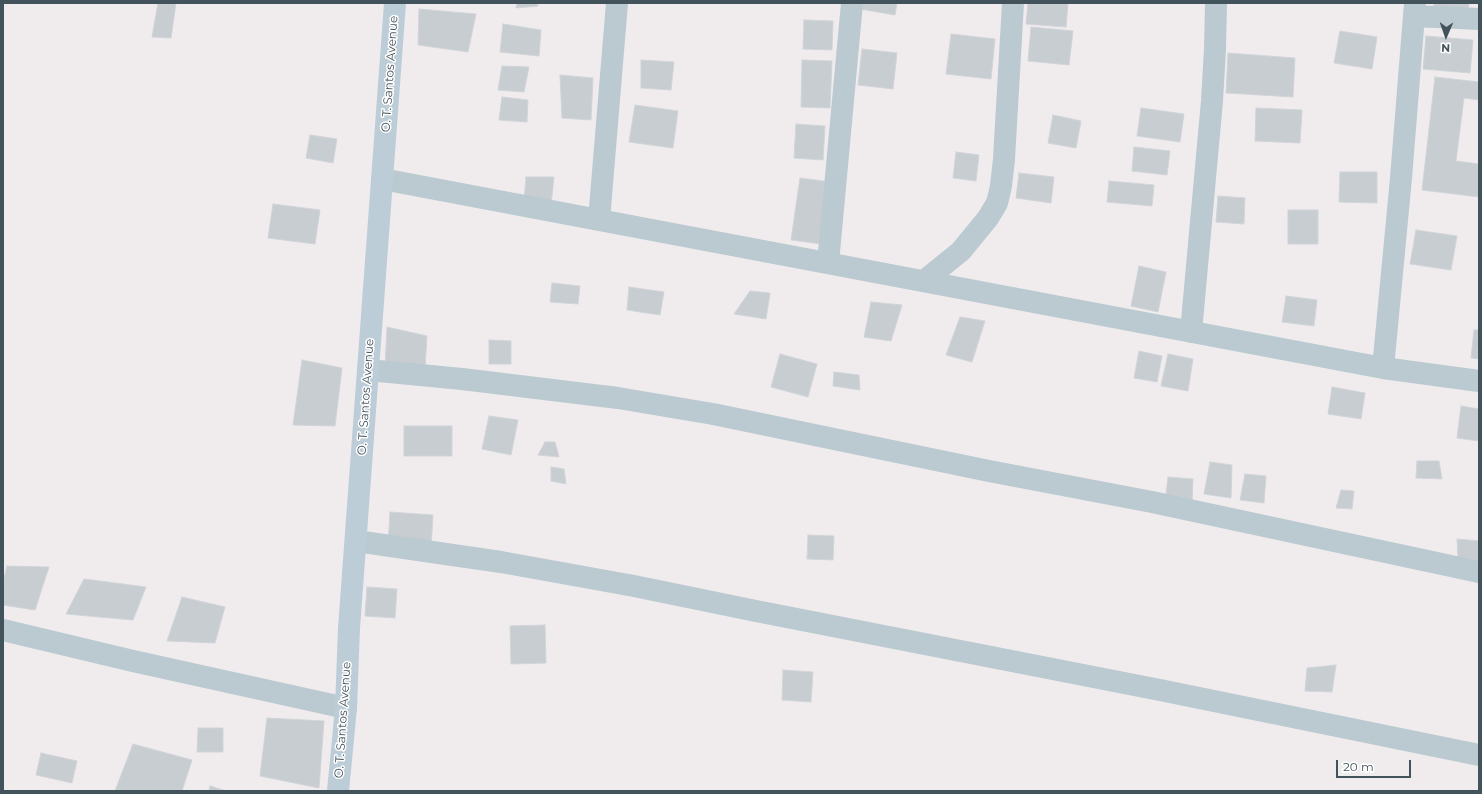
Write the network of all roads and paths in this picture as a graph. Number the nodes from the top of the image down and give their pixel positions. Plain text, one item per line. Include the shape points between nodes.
1 (395, 3) edge
2 (617, 3) edge
3 (852, 3) edge
4 (1013, 3) edge
5 (1216, 3) edge
6 (1415, 10) edge
7 (1479, 19) edge
8 (382, 179) junction
9 (599, 220) junction
10 (828, 263) junction
11 (924, 281) junction
12 (1191, 332) junction
13 (1383, 368) junction
14 (368, 370) junction
15 (1479, 381) edge
16 (356, 541) junction
17 (1479, 572) edge
18 (3, 630) edge
19 (346, 708) junction
20 (1479, 755) edge
21 (338, 791) edge

1 - 8 street, O. T. Santos Avenue
2 - 9 street
3 - 10 street
4 - 11 street via 1004,159 997,203 961,251
5 - 12 street via 1212,101
6 - 7 street
6 - 13 street
8 - 9 street
8 - 14 street, O. T. Santos Avenue
9 - 10 street
10 - 11 street
11 - 12 street
12 - 13 street
13 - 15 street
14 - 16 street, O. T. Santos Avenue
14 - 17 street via 618,398 713,414 1152,502
16 - 19 street, O. T. Santos Avenue
16 - 20 street via 501,562 634,586
18 - 19 street
19 - 21 street, O. T. Santos Avenue

